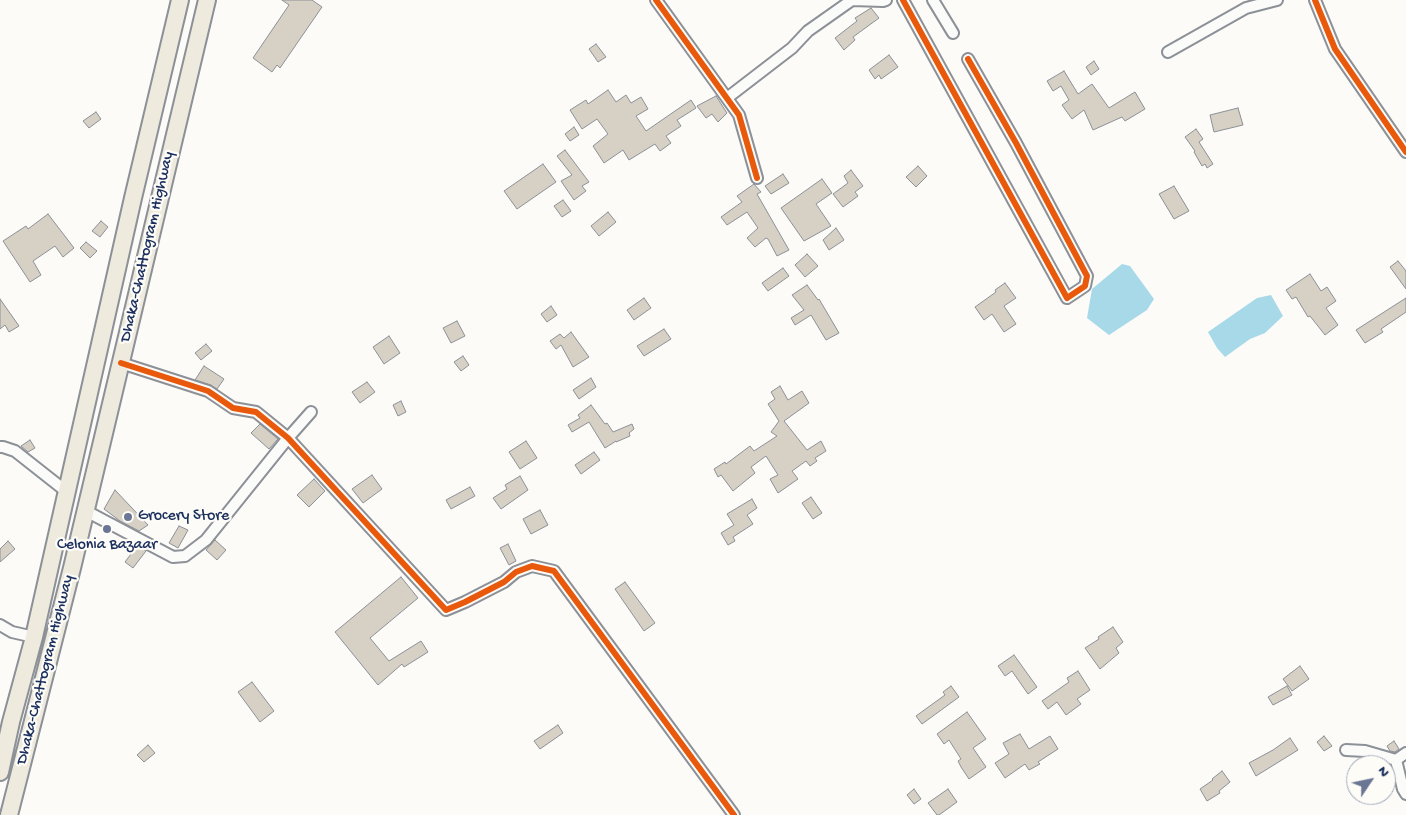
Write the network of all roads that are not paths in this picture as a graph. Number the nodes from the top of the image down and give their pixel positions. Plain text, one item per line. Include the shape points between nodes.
1 (180, 0) edge
2 (207, 0) edge
3 (656, 0) edge
4 (886, 0) edge
5 (902, 0) edge
6 (933, 0) edge
7 (1277, 0) edge
8 (1315, 0) edge
9 (953, 33) dead end
10 (1168, 52) dead end
11 (968, 58) dead end
12 (164, 68) junction
13 (190, 72) junction
14 (727, 98) junction
15 (156, 100) junction
16 (182, 108) junction
17 (1406, 152) edge
18 (757, 178) dead end
19 (121, 362) junction
20 (311, 412) dead end
21 (288, 438) junction
22 (0, 447) edge
23 (67, 492) junction
24 (86, 511) junction
25 (0, 625) edge
26 (34, 637) junction
27 (1346, 750) dead end
28 (1406, 754) edge
29 (1379, 755) edge
30 (1396, 760) joint
31 (0, 772) edge
32 (1406, 794) edge
33 (9, 815) edge
34 (734, 815) edge

1 - 12 highway, Dhaka-Chattogram Highway
2 - 13 highway, Dhaka-Chattogram Highway
3 - 14 street
4 - 14 street via 852,0 808,31 792,48
5 - 11 street via 1067,298 1085,286 1087,276
6 - 9 street
7 - 10 street via 1246,8
8 - 17 street via 1335,49
12 - 13 highway via 167,76 175,81 184,79
12 - 15 highway, Dhaka-Chattogram Highway
13 - 16 highway, Dhaka-Chattogram Highway
14 - 18 street via 739,115
15 - 16 highway via 161,92 173,91 180,96
15 - 23 highway, Dhaka-Chattogram Highway
16 - 19 highway, Dhaka-Chattogram Highway
19 - 21 street via 208,392 233,408 256,412
19 - 24 highway, Dhaka-Chattogram Highway
20 - 21 street
21 - 24 street via 206,540 185,556 174,557
21 - 34 street via 446,610 532,566 554,571
22 - 23 street via 15,451
23 - 26 highway, Dhaka-Chattogram Highway
24 - 33 highway, Dhaka-Chattogram Highway
25 - 26 street via 12,632
26 - 31 highway, Dhaka-Chattogram Highway
27 - 29 street
28 - 30 street
30 - 32 street

